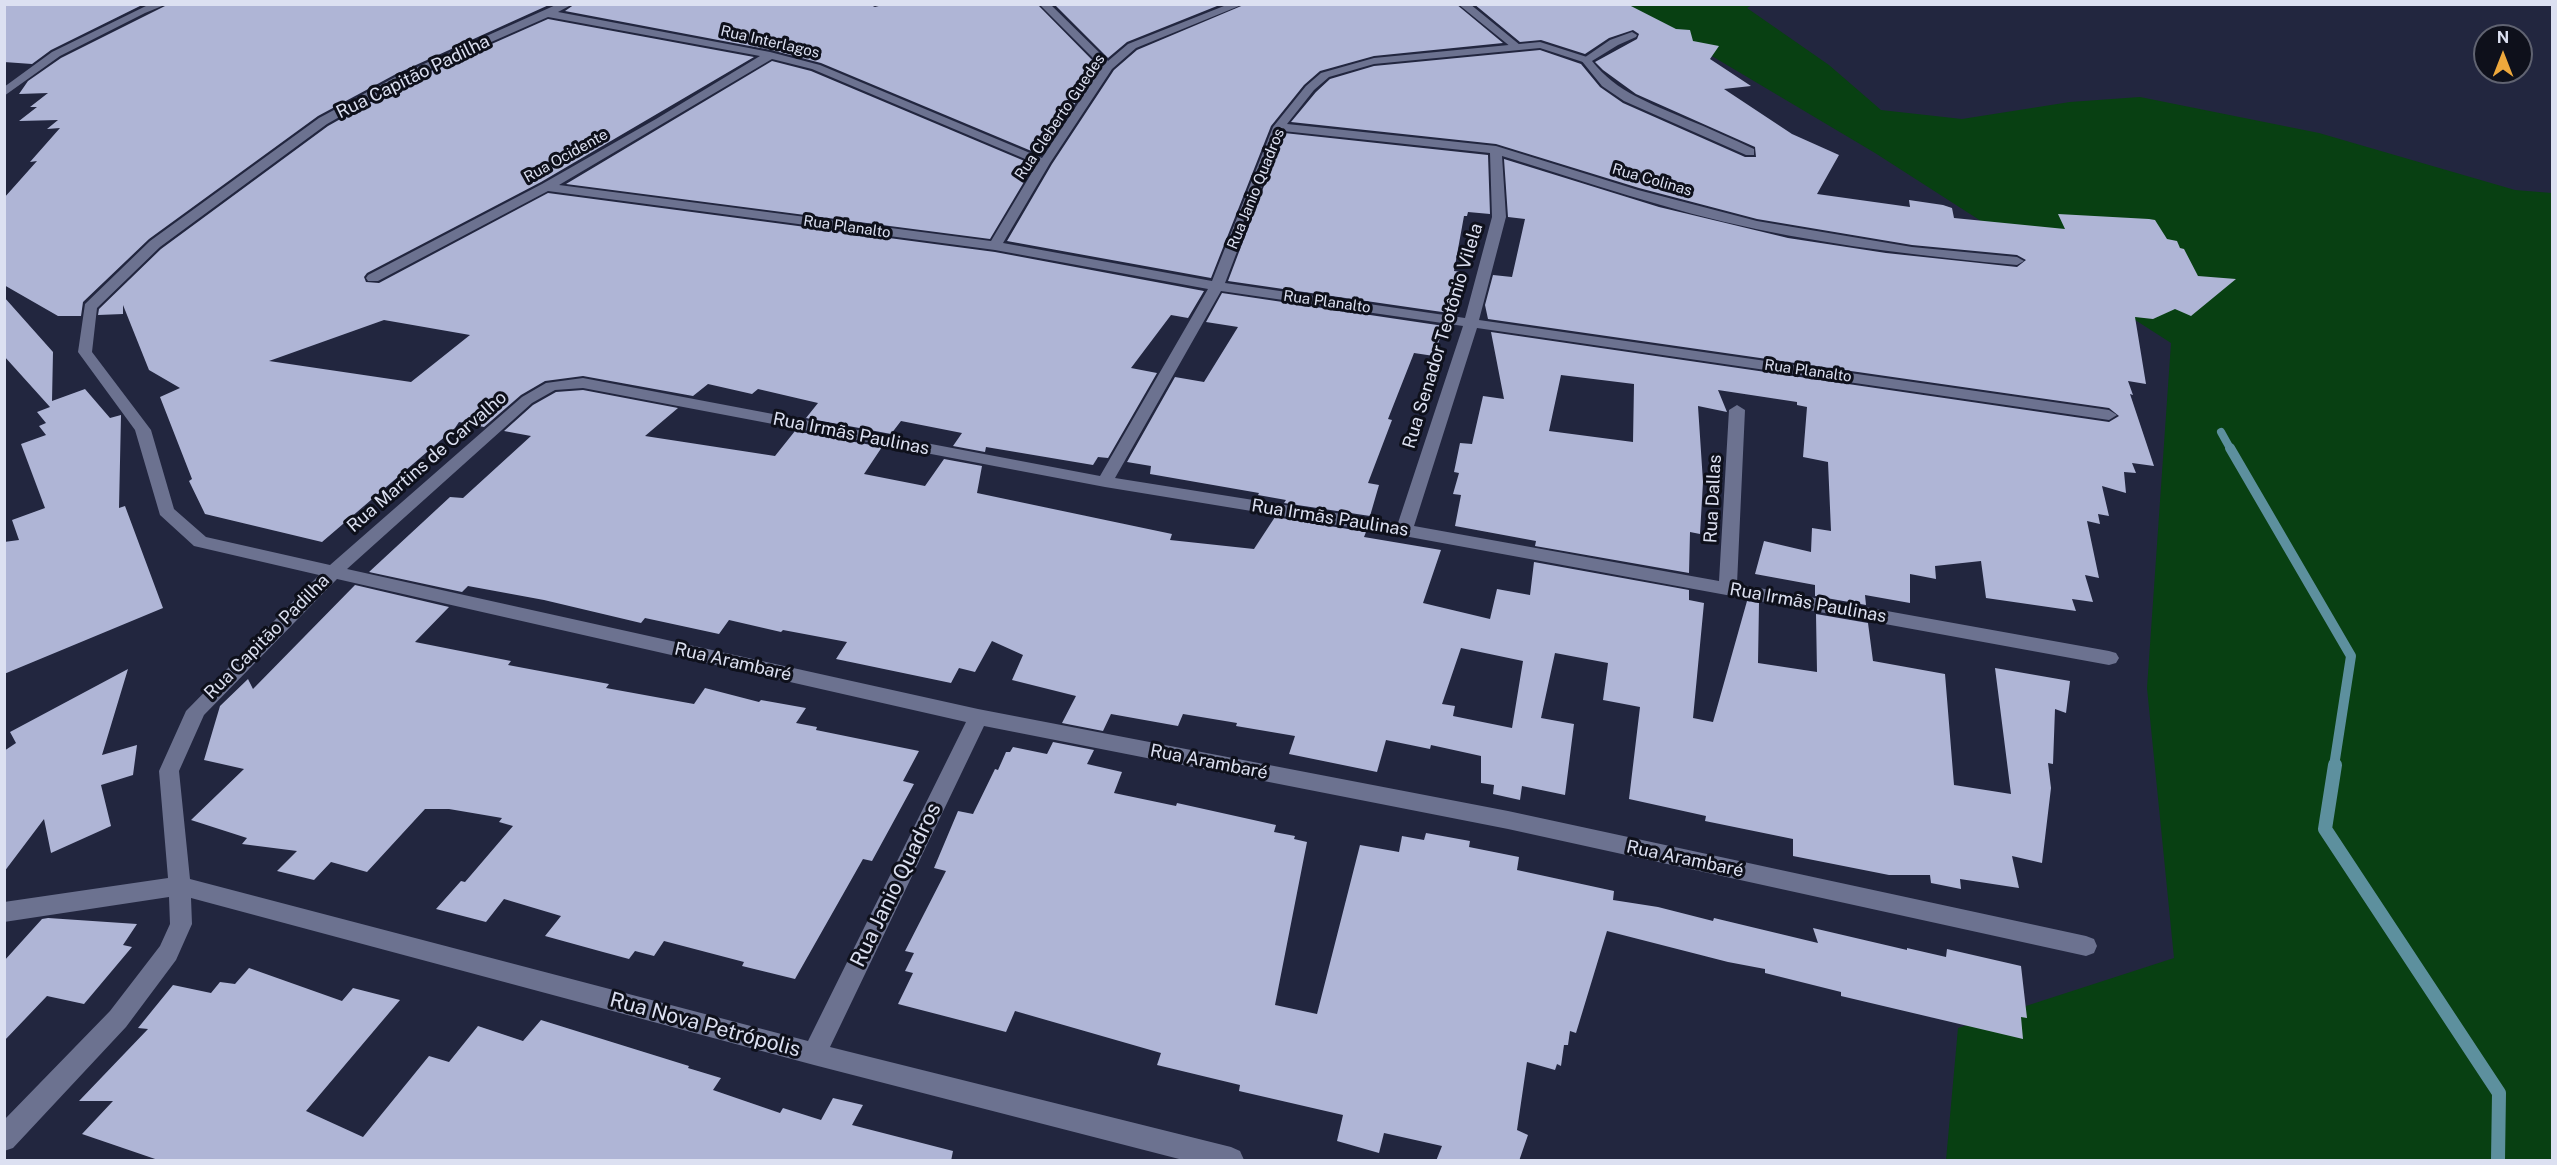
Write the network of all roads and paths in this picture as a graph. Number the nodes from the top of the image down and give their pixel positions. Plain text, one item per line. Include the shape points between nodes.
1 (162, 4) edge
2 (568, 4) edge
3 (1044, 4) edge
4 (1239, 4) edge
5 (1463, 4) edge
6 (546, 14) junction
7 (1632, 34) dead end
8 (1515, 45) junction
9 (770, 55) junction
10 (1586, 60) junction
11 (1108, 67) junction
12 (4, 93) edge
13 (1279, 127) junction
14 (1496, 150) junction
15 (1750, 152) dead end
16 (1044, 163) junction
17 (546, 187) junction
18 (995, 246) junction
19 (2017, 261) dead end
20 (373, 278) dead end
21 (1217, 286) junction
22 (1471, 323) junction
23 (551, 386) joint
24 (1737, 410) dead end
25 (2109, 415) dead end
26 (1105, 482) junction
27 (1404, 530) junction
28 (333, 572) junction
29 (1728, 589) junction
30 (2109, 658) dead end
31 (978, 717) junction
32 (180, 886) junction
33 (4, 912) edge
34 (2086, 946) dead end
35 (814, 1054) junction
36 (4, 1139) edge
37 (1231, 1161) edge

1 - 12 street via 56,54
2 - 6 street, Rua Capitão Padilha
3 - 11 street
4 - 11 street, Rua Cleberto Guedes via 1132,46
5 - 8 street
6 - 9 street, Rua Interlagos
6 - 28 street, Rua Capitão Padilha via 401,78 323,121 155,244 90,307 85,352 143,430 166,511 200,542
7 - 10 street
8 - 10 street, Rua Janio Quadros via 1553,48
8 - 13 street, Rua Janio Quadros via 1374,61 1325,75 1310,87
9 - 16 street, Rua Interlagos via 816,68
9 - 17 street, Rua Ocidente
10 - 15 street via 1597,76 1634,103
11 - 16 street, Rua Cleberto Guedes
13 - 14 street, Rua Colinas
13 - 21 street, Rua Janio Quadros
14 - 19 street, Rua Colinas via 1633,193 1756,225 1912,251
14 - 22 street, Rua Senador Teotônio Vilela via 1499,217
16 - 18 street, Rua Cleberto Guedes
17 - 18 street, Rua Planalto
17 - 20 street, Rua Ocidente
18 - 21 street, Rua Planalto
21 - 22 street, Rua Planalto
21 - 26 street, Rua Janio Quadros
22 - 25 street, Rua Planalto
22 - 27 street, Rua Senador Teotônio Vilela
23 - 26 street, Rua Irmãs Paulinas via 584,383
23 - 28 street, Rua Martins de Carvalho via 527,400
24 - 29 street, Rua Dallas
26 - 27 street, Rua Irmãs Paulinas
27 - 29 street, Rua Irmãs Paulinas
28 - 31 street, Rua Arambaré
28 - 32 street, Rua Capitão Padilha via 195,711 169,771
29 - 30 street, Rua Irmãs Paulinas
31 - 34 street, Rua Arambaré via 1508,820
31 - 35 street, Rua Janio Quadros
32 - 33 street
32 - 35 street, Rua Nova Petrópolis
32 - 36 street, Rua Capitão Padilha via 181,924 168,953 118,1019
35 - 37 street, Rua Nova Petrópolis

